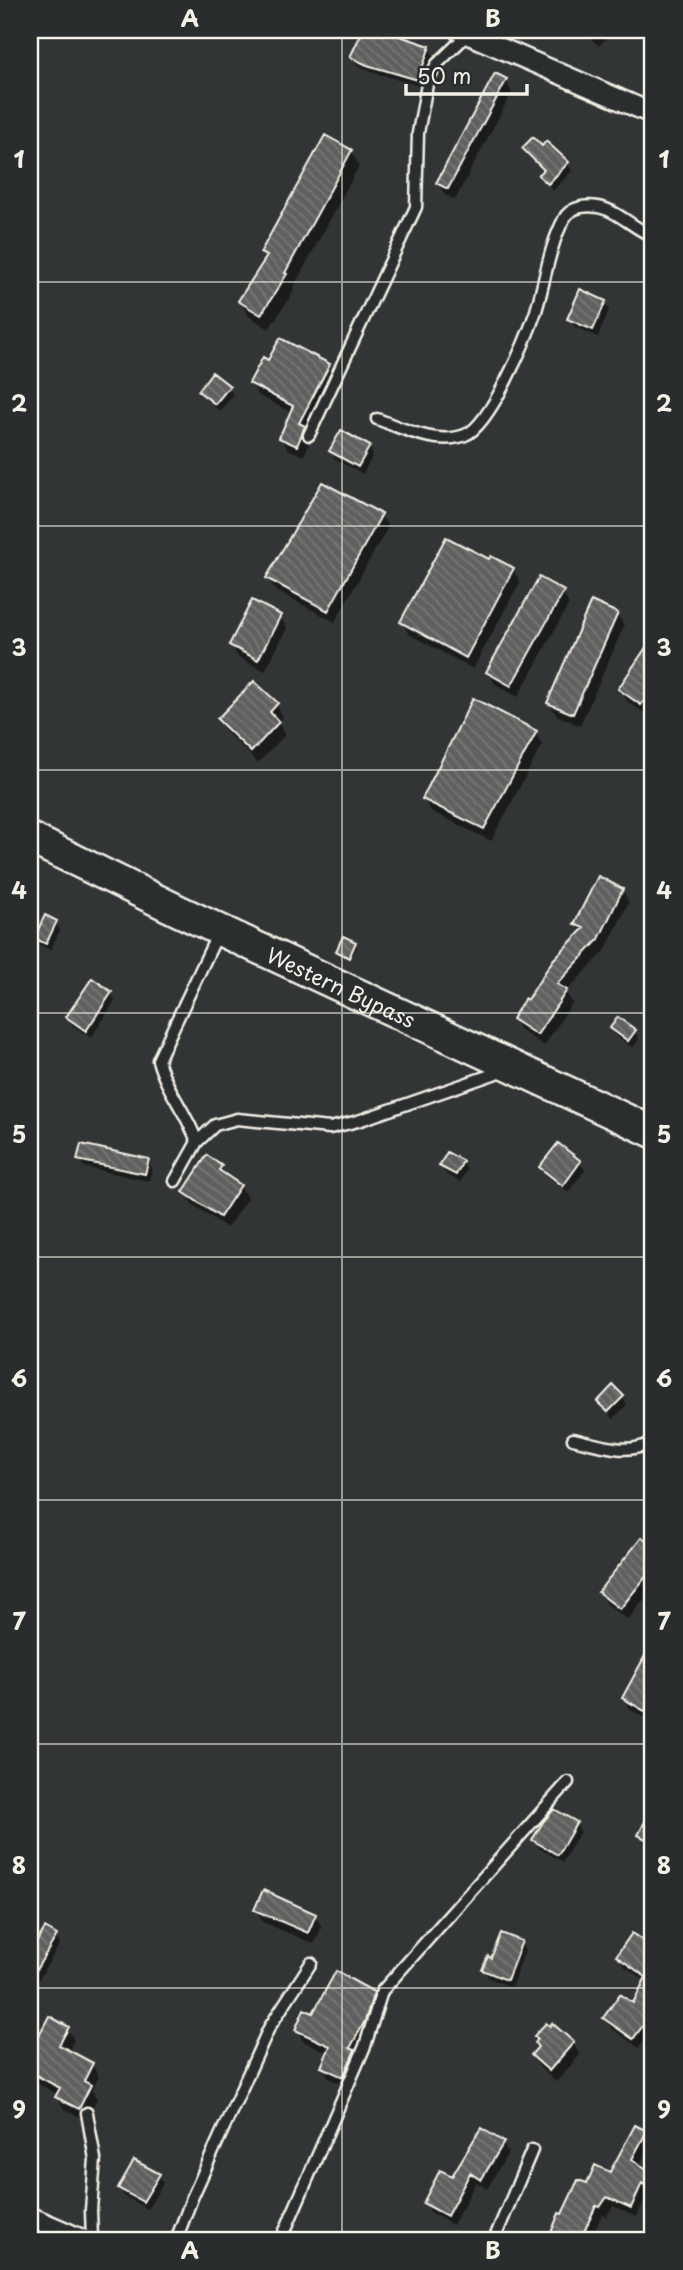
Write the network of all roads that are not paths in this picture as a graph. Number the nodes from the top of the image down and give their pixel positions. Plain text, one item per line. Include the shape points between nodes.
1 (464, 32) edge
2 (653, 114) edge
3 (653, 236) edge
4 (377, 419) dead end
5 (309, 435) dead end
6 (30, 838) edge
7 (219, 930) junction
8 (512, 1068) junction
9 (653, 1132) edge
10 (197, 1142) junction
11 (176, 1181) dead end
12 (573, 1439) dead end
13 (653, 1441) edge
14 (568, 1782) dead end
15 (311, 1963) dead end
16 (87, 2113) dead end
17 (532, 2150) dead end
18 (30, 2217) edge
19 (83, 2240) edge
20 (92, 2240) edge
21 (177, 2240) edge
22 (282, 2240) edge
23 (494, 2240) edge

1 - 2 street
1 - 5 lane via 428,79 418,133 416,207
3 - 4 lane via 608,210 586,206 572,210 556,238 527,335 481,424 464,436 442,438
6 - 7 main road, Western Bypass
7 - 8 main road, Western Bypass
7 - 10 lane via 158,1060
8 - 9 main road, Western Bypass
8 - 10 lane via 330,1128 237,1119 215,1125
10 - 11 lane
12 - 13 lane via 624,1449
14 - 22 lane via 382,1991 365,2046
15 - 21 lane via 269,2028 191,2198
16 - 20 lane via 94,2159
17 - 23 lane
18 - 19 street

